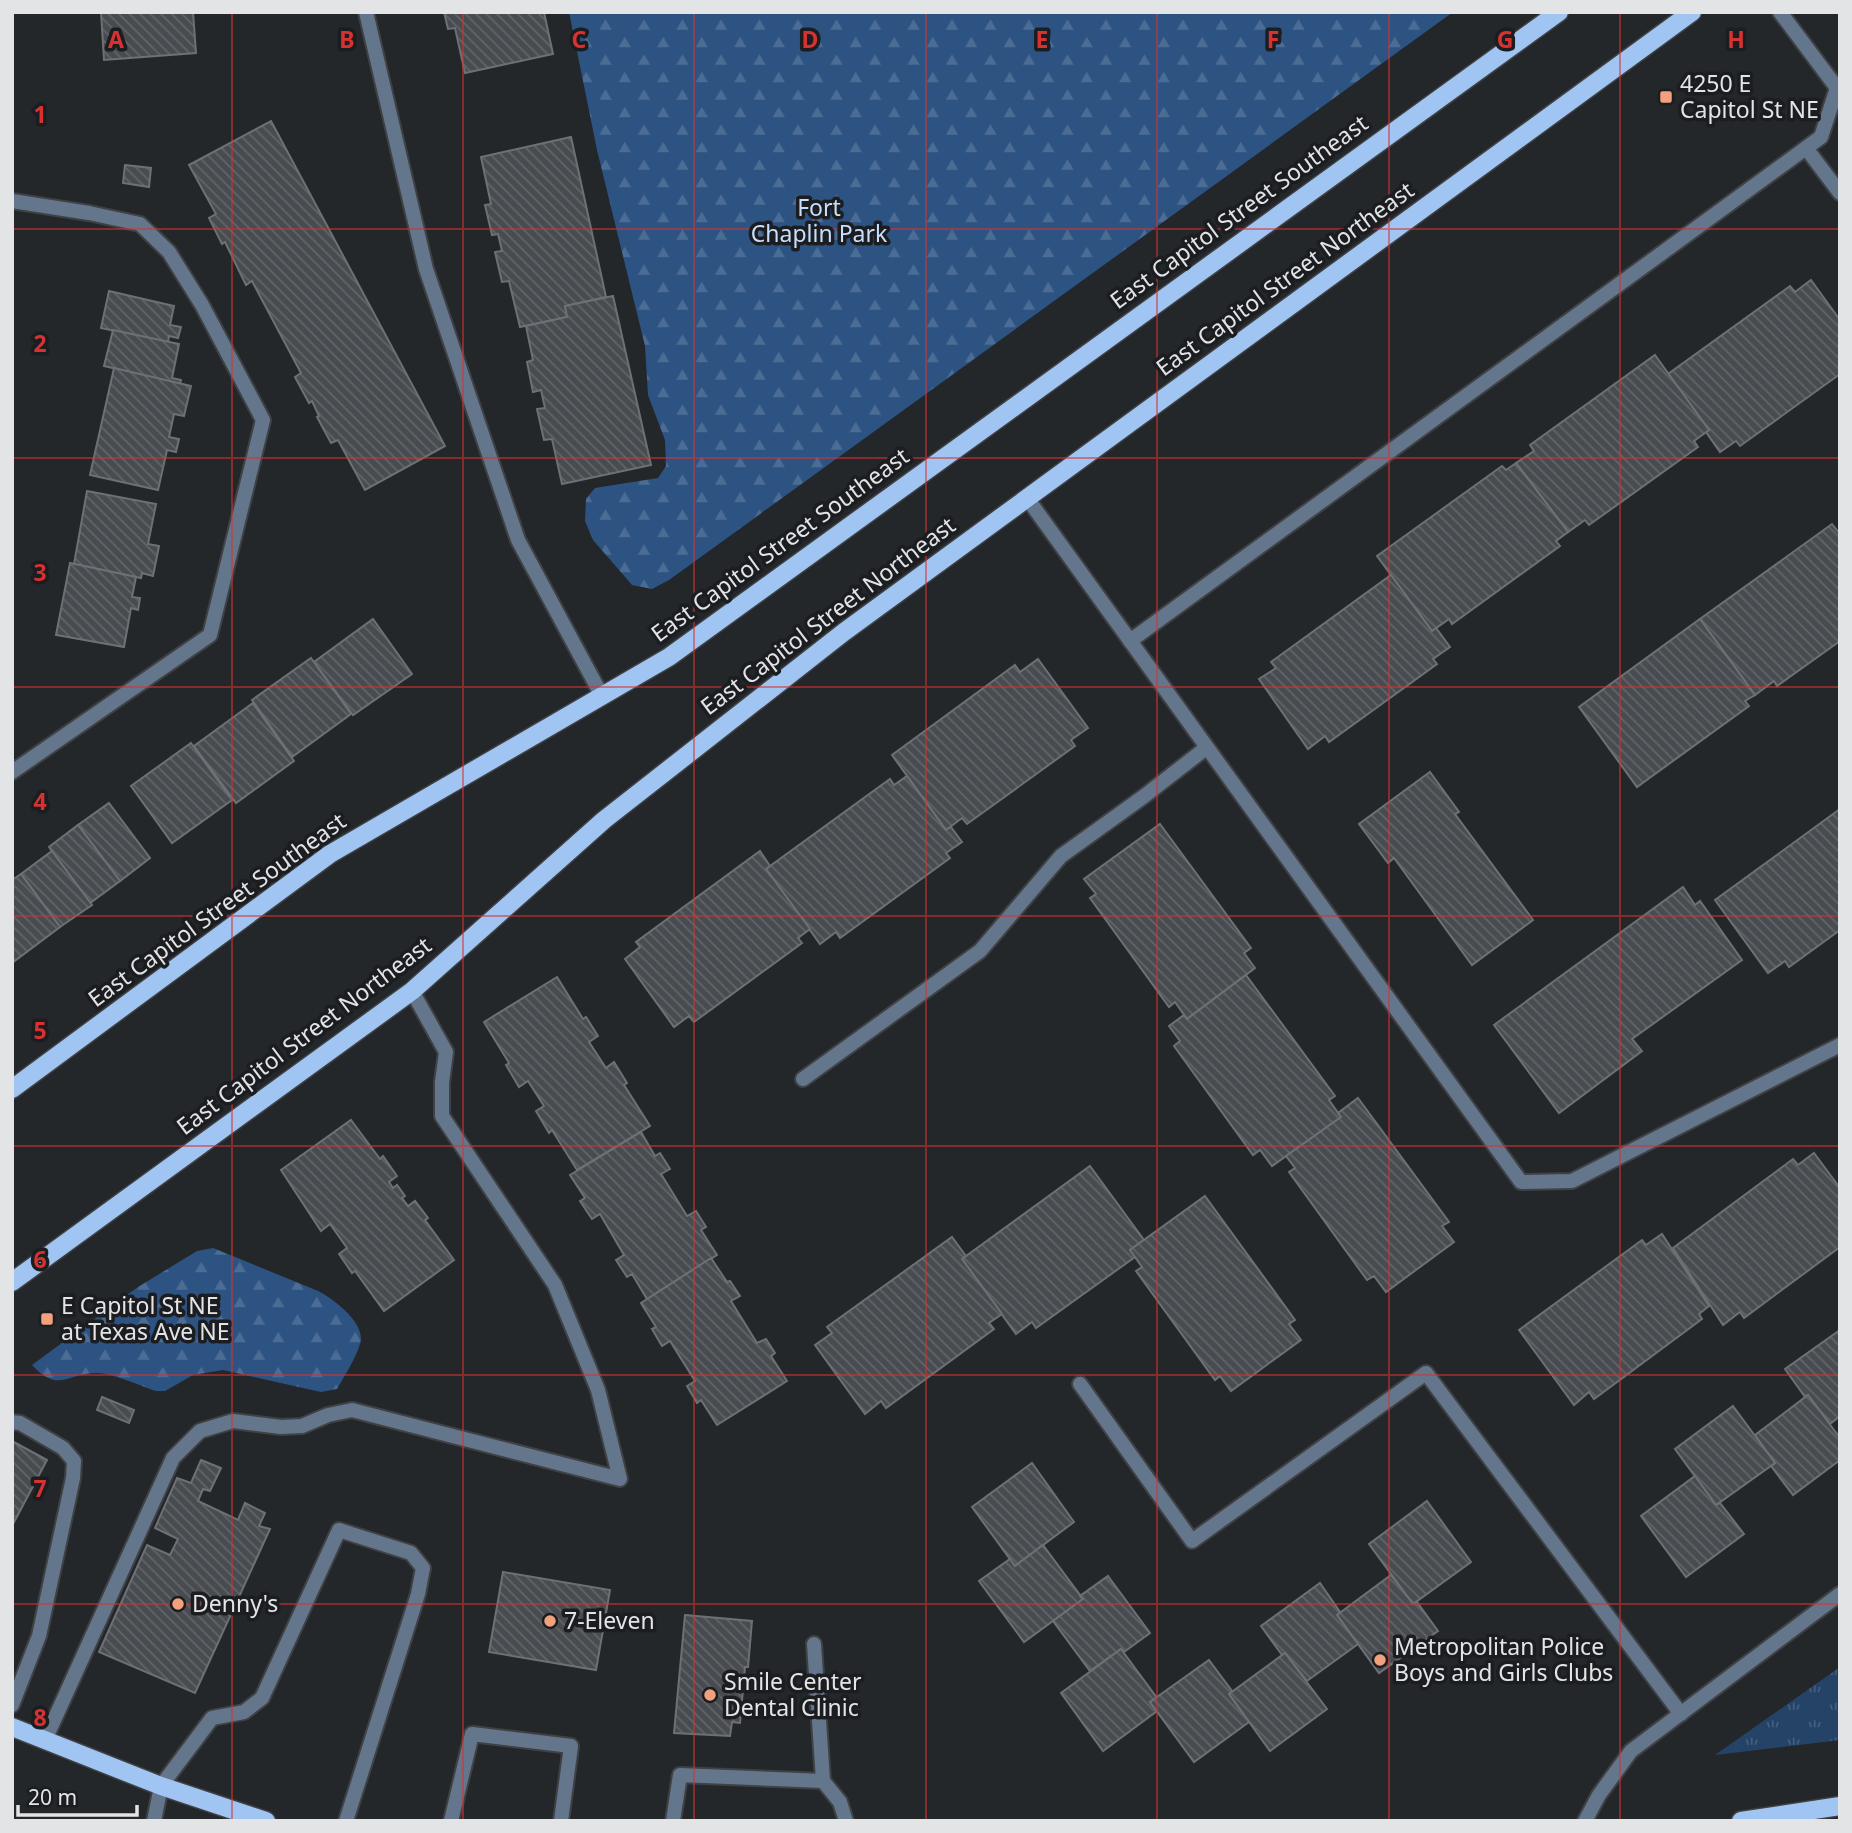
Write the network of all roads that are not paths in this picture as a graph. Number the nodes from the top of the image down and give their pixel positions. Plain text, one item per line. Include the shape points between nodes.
1 (366, 12) edge
2 (1559, 12) edge
3 (1692, 12) edge
4 (1780, 12) edge
5 (1806, 148) junction
6 (1840, 193) edge
7 (12, 201) edge
8 (1027, 498) junction
9 (1130, 641) junction
10 (602, 696) junction
11 (1206, 748) junction
12 (12, 772) edge
13 (412, 991) junction
14 (1840, 1045) edge
15 (803, 1079) dead end
16 (12, 1089) edge
17 (12, 1282) edge
18 (1080, 1384) dead end
19 (12, 1422) edge
20 (1840, 1594) edge
21 (814, 1644) dead end
22 (12, 1705) edge
23 (1681, 1714) junction
24 (12, 1727) edge
25 (45, 1740) junction
26 (823, 1781) junction
27 (161, 1786) junction
28 (1840, 1806) edge
29 (1821, 1815) edge
30 (154, 1821) edge
31 (266, 1821) edge
32 (346, 1821) edge
33 (451, 1821) edge
34 (561, 1821) edge
35 (673, 1821) edge
36 (846, 1821) edge
37 (1585, 1821) edge
38 (1741, 1821) edge

1 - 10 street via 426,269 518,540
2 - 10 main road, East Capitol Street Southeast via 669,657
3 - 8 main road, East Capitol Street Northeast
4 - 5 street via 1837,88 1821,137
5 - 6 street
5 - 9 street
7 - 12 street via 140,224 169,252 189,284 263,421 210,635
8 - 9 street
8 - 13 main road, East Capitol Street Northeast via 844,632 604,820
9 - 11 street
10 - 16 main road, East Capitol Street Southeast via 330,855
11 - 14 street via 1521,1182 1572,1181
11 - 15 street via 1061,856 980,951
13 - 17 main road, East Capitol Street Northeast
13 - 25 street via 446,1052 442,1116 555,1285 598,1390 620,1479 352,1410 302,1426 233,1421 200,1431 173,1458
18 - 23 street via 1192,1541 1426,1373
19 - 22 street via 63,1448 74,1461 39,1636
20 - 23 street
21 - 26 street
23 - 37 street via 1631,1751
24 - 25 main road
25 - 27 main road
26 - 35 street via 680,1775
26 - 36 street via 840,1802
27 - 30 street
27 - 31 main road
27 - 32 street via 212,1718 244,1712 262,1698 339,1530 411,1553 423,1568
28 - 29 main road
29 - 38 main road
33 - 34 street via 472,1734 571,1746

